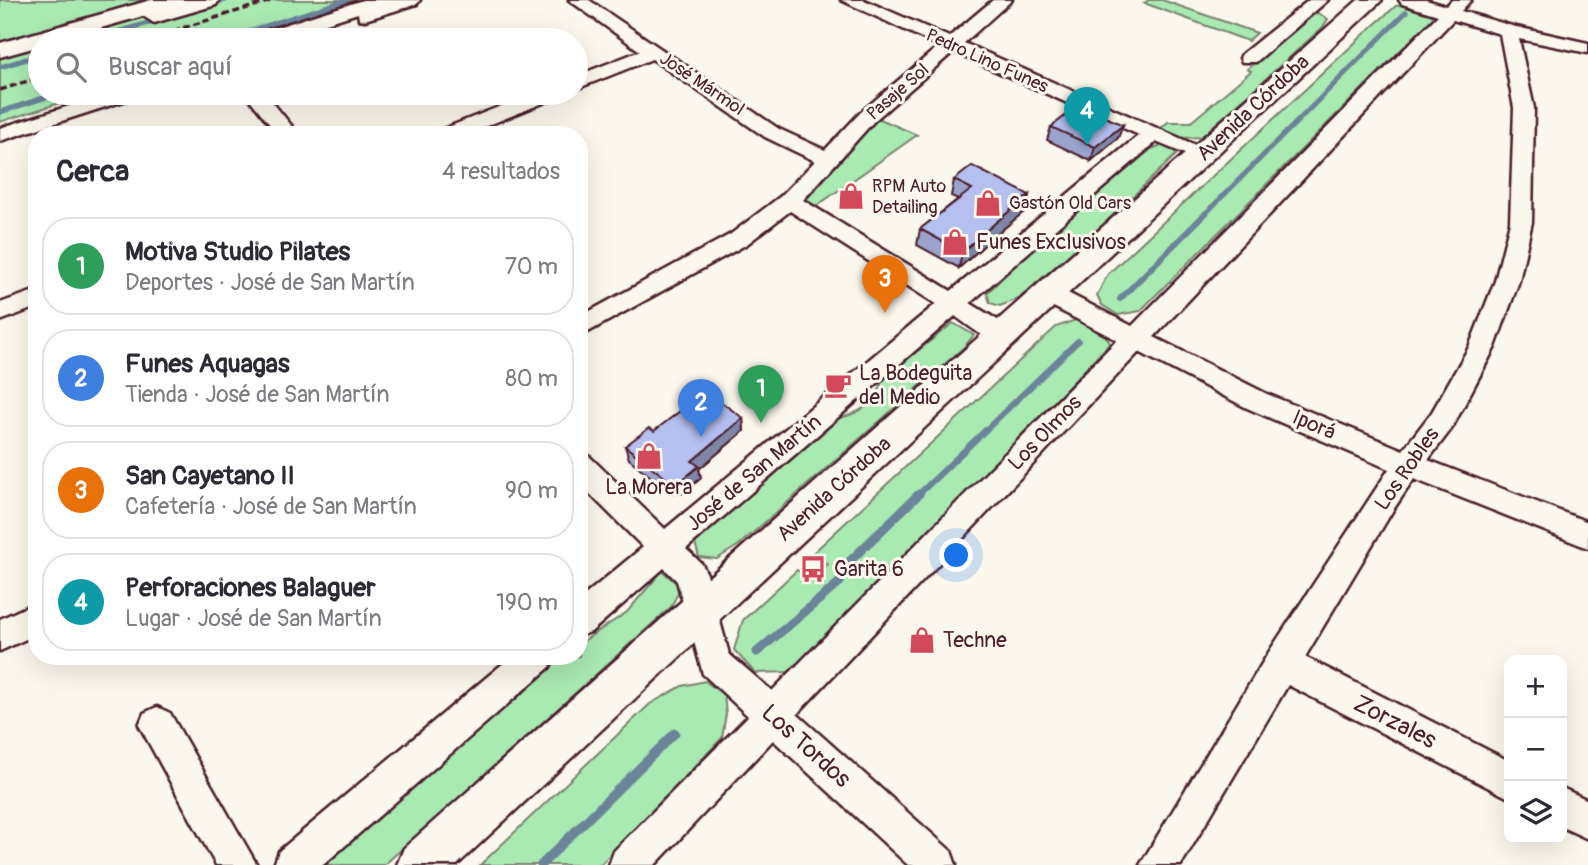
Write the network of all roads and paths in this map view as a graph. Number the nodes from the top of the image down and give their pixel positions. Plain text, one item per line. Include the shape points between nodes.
1 (175, 0) edge
2 (208, 0) edge
3 (380, 0) edge
4 (411, 0) edge
5 (578, 0) edge
6 (850, 0) edge
7 (1003, 0) edge
8 (1371, 0) edge
9 (1408, 0) edge
10 (1309, 2) edge
11 (1455, 6) edge
12 (1350, 18) junction
13 (77, 28) edge
14 (111, 28) edge
15 (292, 28) edge
16 (326, 28) edge
17 (1508, 31) junction
18 (28, 42) edge
19 (953, 45) junction
20 (1588, 48) edge
21 (0, 50) edge
22 (654, 51) junction
23 (28, 53) edge
24 (1249, 58) dead end
25 (0, 61) edge
26 (588, 78) edge
27 (53, 105) edge
28 (92, 105) edge
29 (265, 105) edge
30 (521, 105) edge
31 (0, 122) edge
32 (282, 126) edge
33 (468, 126) edge
34 (1153, 134) junction
35 (0, 135) edge
36 (1202, 155) junction
37 (830, 160) junction
38 (789, 201) junction
39 (1049, 293) junction
40 (28, 301) edge
41 (953, 304) junction
42 (0, 312) edge
43 (588, 323) edge
44 (1003, 335) junction
45 (1137, 338) junction
46 (1409, 465) junction
47 (588, 473) edge
48 (1588, 535) edge
49 (666, 547) junction
50 (701, 611) junction
51 (588, 613) edge
52 (28, 622) edge
53 (0, 636) edge
54 (1281, 663) junction
55 (527, 665) edge
56 (773, 715) junction
57 (157, 725) dead end
58 (1504, 777) edge
59 (1567, 810) edge
60 (1588, 820) edge
61 (238, 865) edge
62 (293, 865) edge
63 (421, 865) edge
64 (628, 865) edge
65 (937, 865) edge
66 (1159, 865) edge

1 - 13 main road
2 - 14 main road
3 - 15 street
4 - 16 street
5 - 22 street, José Mármol
6 - 19 street, Pedro Lino Funes
7 - 19 street, Pasaje Sol
8 - 12 main road, Avenida Córdoba
9 - 11 street
10 - 12 street
10 - 24 street
11 - 17 street
11 - 45 street, Los Olmos
12 - 36 main road, Avenida Córdoba
17 - 20 street
17 - 46 street, Los Robles via 1524,108 1521,222 1507,281 1482,347 1441,420
18 - 21 main road
19 - 34 street, Pedro Lino Funes
19 - 37 street, Pasaje Sol via 867,117
22 - 26 street
22 - 37 street, José Mármol via 772,133
23 - 25 main road
27 - 31 street
28 - 35 street
29 - 32 street
30 - 33 street
34 - 36 street, Pedro Lino Funes
34 - 41 street, José de San Martín
36 - 39 main road, Avenida Córdoba
37 - 38 street, Pasaje Sol
38 - 41 street
38 - 43 street, Pasaje Sol via 739,239
39 - 44 main road, Avenida Córdoba
39 - 45 street, Iporá
40 - 42 street
41 - 44 street
41 - 49 street, José de San Martín
44 - 50 main road, Avenida Córdoba
45 - 46 street, Iporá via 1257,401
45 - 56 street, Los Olmos
46 - 48 street, Iporá
46 - 54 street, Los Robles
47 - 49 street, Los Tordos
49 - 50 street, Los Tordos via 691,574
49 - 51 street, José de San Martín
50 - 56 street, Los Tordos via 715,663
50 - 63 main road, Avenida Córdoba
52 - 53 street
54 - 58 street, Zorzales
54 - 66 street, Los Robles
55 - 62 street
56 - 64 street, Los Olmos
56 - 65 street, Los Tordos
57 - 61 street
59 - 60 street

